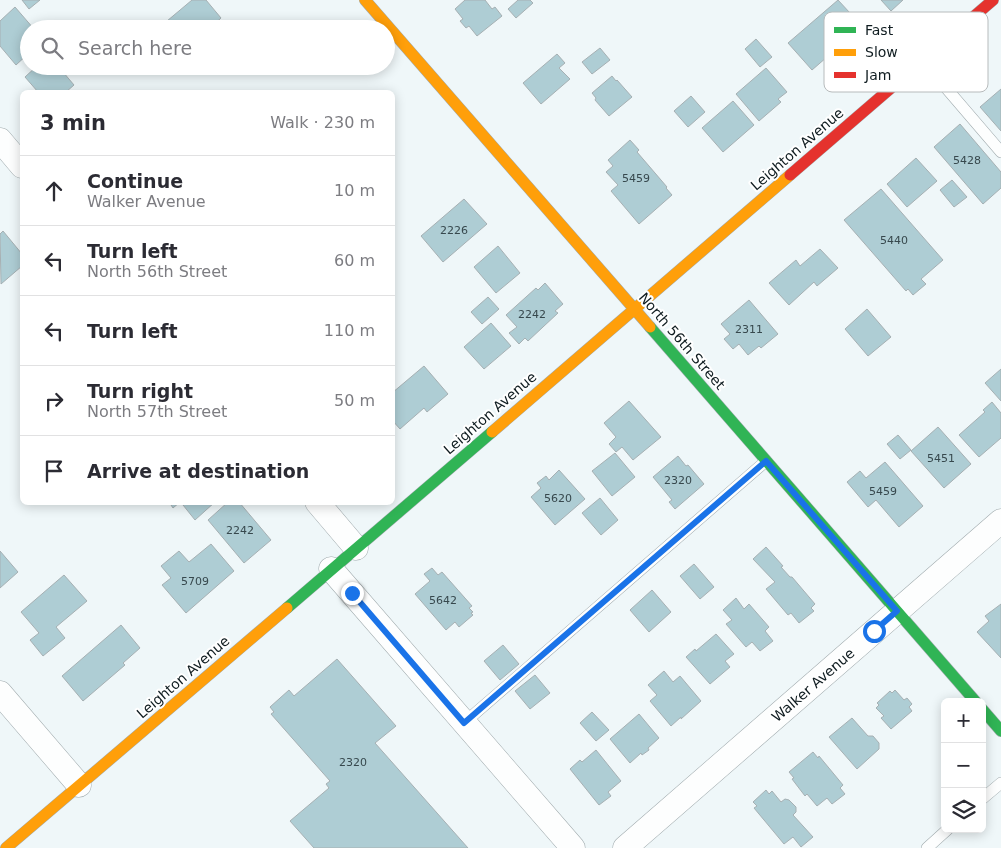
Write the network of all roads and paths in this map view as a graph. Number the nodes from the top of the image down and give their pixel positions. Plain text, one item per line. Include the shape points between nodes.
1 (992, 0) edge
2 (374, 3) edge
3 (978, 12) edge
4 (388, 20) edge
5 (395, 28) edge
6 (885, 92) edge
7 (949, 92) edge
8 (0, 140) edge
9 (1001, 152) edge
10 (20, 160) edge
11 (635, 310) junction
12 (766, 461) junction
13 (320, 505) edge
14 (1001, 521) edge
15 (356, 548) junction
16 (331, 569) junction
17 (897, 611) junction
18 (0, 693) edge
19 (973, 698) edge
20 (986, 714) edge
21 (464, 723) junction
22 (1001, 731) edge
23 (1001, 783) edge
24 (79, 785) junction
25 (986, 796) edge
26 (943, 833) edge
27 (6, 848) edge
28 (573, 848) edge
29 (625, 848) edge
30 (926, 848) edge

1 - 3 street, Leighton Avenue
2 - 4 street, North 56th Street
5 - 11 street, North 56th Street
6 - 11 street, Leighton Avenue
7 - 9 lane
8 - 10 street
11 - 12 street, North 56th Street
11 - 15 street, Leighton Avenue
12 - 17 street, North 56th Street
12 - 21 lane
13 - 15 street
14 - 17 street, Walker Avenue
15 - 16 street, Leighton Avenue
16 - 21 street
16 - 24 street, Leighton Avenue
17 - 19 street, North 56th Street
17 - 29 street, Walker Avenue
18 - 24 street
20 - 22 street
21 - 28 street
23 - 25 lane
24 - 27 street, Leighton Avenue
26 - 30 lane

